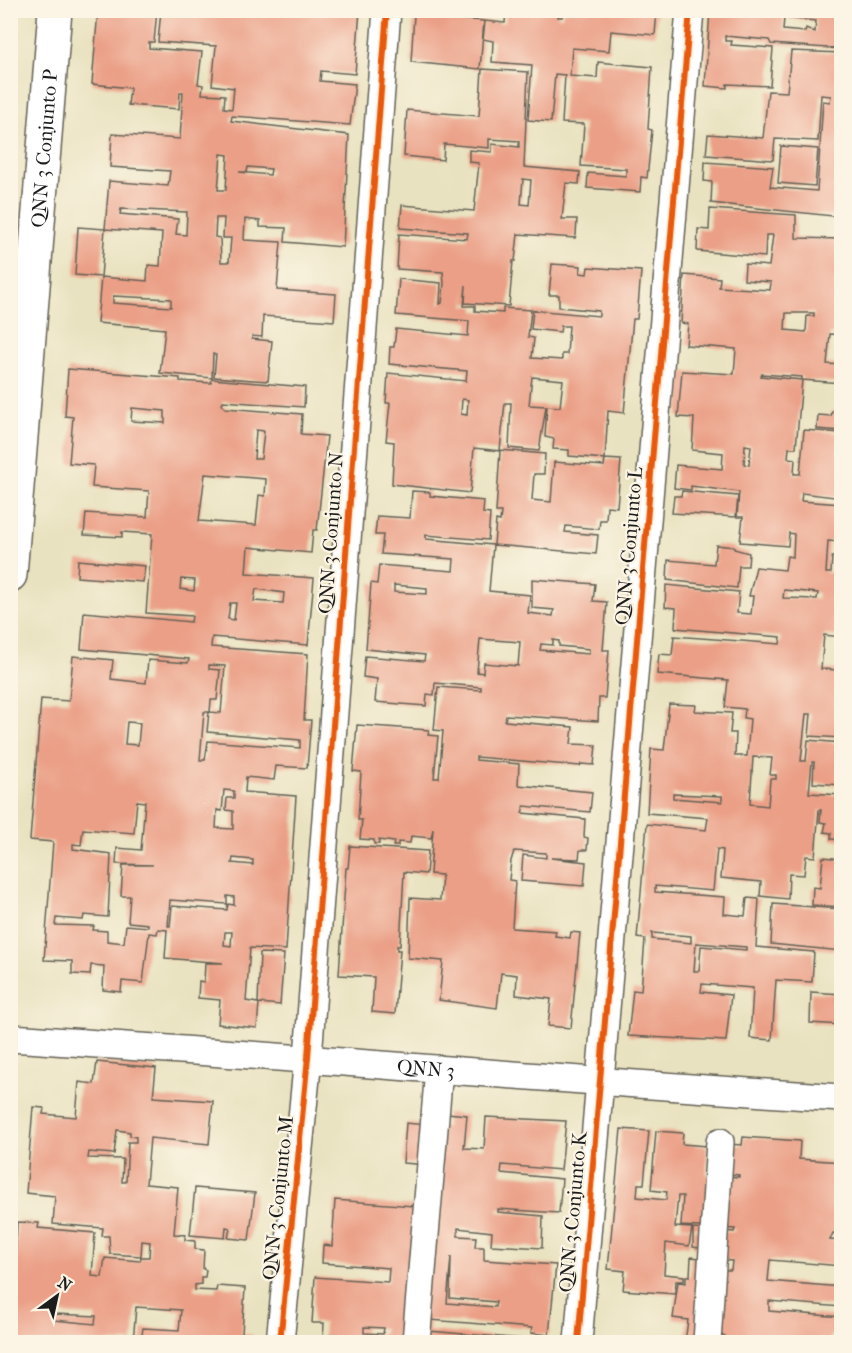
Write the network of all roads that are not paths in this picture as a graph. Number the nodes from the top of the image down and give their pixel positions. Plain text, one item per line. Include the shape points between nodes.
1 (55, 10) edge
2 (387, 10) edge
3 (690, 10) edge
4 (10, 575) edge
5 (10, 1038) edge
6 (308, 1057) junction
7 (439, 1069) junction
8 (602, 1084) junction
9 (842, 1098) edge
10 (720, 1142) dead end
11 (280, 1342) edge
12 (416, 1342) edge
13 (578, 1342) edge
14 (707, 1342) edge

1 - 4 street, QNN 3 Conjunto P
2 - 6 street, QNN 3 Conjunto N
3 - 8 street, QNN 3 Conjunto L
5 - 6 street, QNN 3
6 - 7 street, QNN 3
6 - 11 street, QNN 3 Conjunto M
7 - 8 street, QNN 3
7 - 12 street
8 - 9 street, QNN 3
8 - 13 street, QNN 3 Conjunto K
10 - 14 street

